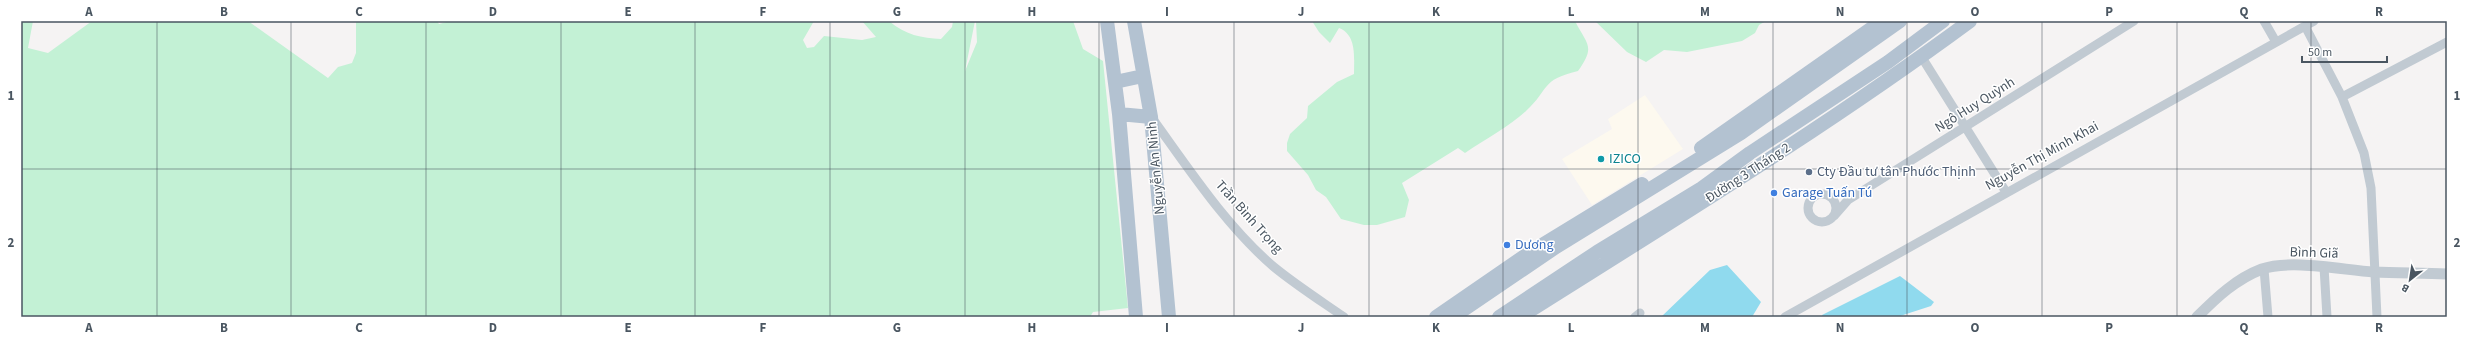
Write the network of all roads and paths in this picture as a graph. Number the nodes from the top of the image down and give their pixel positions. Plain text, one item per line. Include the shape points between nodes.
1 (1107, 21) edge
2 (1134, 21) edge
3 (1882, 21) edge
4 (1900, 21) edge
5 (1943, 21) edge
6 (1970, 21) edge
7 (2134, 21) edge
8 (2264, 21) edge
9 (2314, 21) edge
10 (2305, 26) junction
11 (2276, 42) junction
12 (2447, 42) edge
13 (1921, 56) junction
14 (1143, 76) junction
15 (1116, 82) junction
16 (2342, 97) junction
17 (1119, 114) junction
18 (1151, 117) junction
19 (1738, 128) junction
20 (1964, 128) junction
21 (1750, 153) junction
22 (1758, 167) junction
23 (2006, 192) junction
24 (1834, 216) dead end
25 (2324, 267) junction
26 (2264, 268) junction
27 (2374, 272) junction
28 (2447, 274) edge
29 (1136, 317) edge
30 (1169, 317) edge
31 (1344, 317) edge
32 (1436, 317) edge
33 (1453, 317) edge
34 (1499, 317) edge
35 (1520, 317) edge
36 (1785, 317) edge
37 (2197, 317) edge
38 (2268, 317) edge
39 (2327, 317) edge
40 (2377, 317) edge

1 - 15 main road
2 - 14 main road, Nguyễn An Ninh
3 - 19 main road
4 - 19 main road
5 - 21 main road, Đường 3 Tháng 2 via 1888,62
6 - 13 main road, Đường 3 Tháng 2
7 - 20 street, Ngô Huy Quỳnh
8 - 11 street
9 - 10 street, Nguyễn Thị Minh Khai
10 - 11 street, Nguyễn Thị Minh Khai
10 - 16 street
11 - 23 street, Nguyễn Thị Minh Khai
12 - 16 street
13 - 20 street
13 - 22 main road, Đường 3 Tháng 2 via 1869,94
14 - 15 main road
14 - 18 main road, Nguyễn An Ninh
15 - 17 main road
16 - 27 street via 2364,153 2371,188
17 - 18 main road
17 - 29 main road
18 - 30 main road, Nguyễn An Ninh
18 - 31 street, Trần Bình Trọng via 1190,171 1255,248 1275,267
19 - 32 main road via 1529,254
19 - 33 main road
20 - 23 street
20 - 24 street, Ngô Huy Quỳnh via 1848,200
21 - 22 street
21 - 34 main road, Đường 3 Tháng 2 via 1702,188 1597,252
22 - 35 main road, Đường 3 Tháng 2
23 - 36 street, Nguyễn Thị Minh Khai
25 - 26 street, Bình Giã
25 - 27 street, Bình Giã
25 - 39 street
26 - 37 street, Bình Giã via 2236,282
26 - 38 street
27 - 28 street, Bình Giã
27 - 40 street

